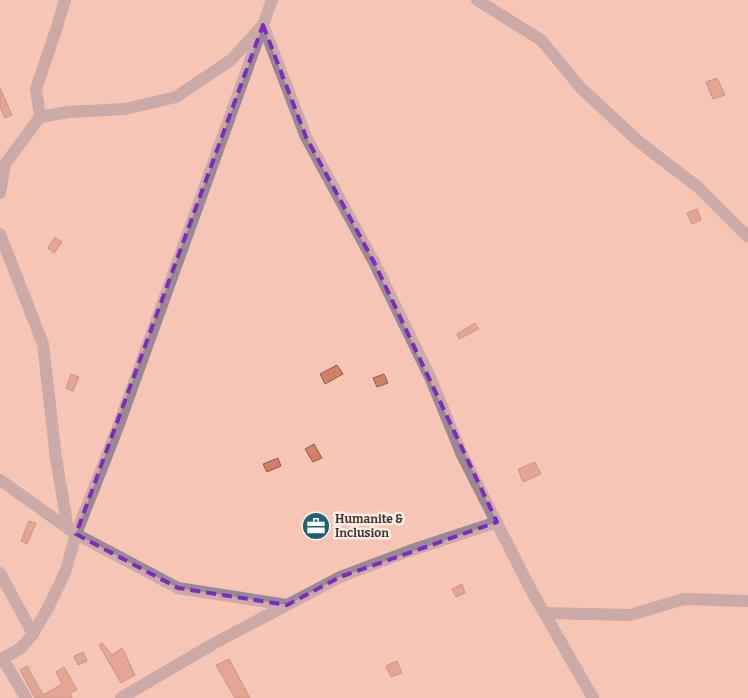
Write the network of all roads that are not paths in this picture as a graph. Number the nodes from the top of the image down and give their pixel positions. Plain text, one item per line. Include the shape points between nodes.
1 (65, 0) edge
2 (272, 0) edge
3 (477, 0) edge
4 (263, 24) junction
5 (40, 117) junction
6 (0, 193) edge
7 (0, 234) edge
8 (748, 237) edge
9 (0, 480) edge
10 (497, 522) junction
11 (72, 531) junction
12 (0, 573) edge
13 (748, 601) edge
14 (287, 605) junction
15 (544, 613) junction
16 (33, 634) junction
17 (2, 660) edge
18 (26, 698) edge
19 (121, 698) edge
20 (593, 698) edge

1 - 5 street via 36,89
2 - 4 street
3 - 8 street via 541,40 581,88 639,142 698,188
4 - 5 street via 231,60 176,97 125,109
4 - 10 street via 306,137 374,262 430,377 462,455
4 - 11 street via 118,427
5 - 6 street via 5,164
7 - 11 street via 43,344 56,458
9 - 11 street
10 - 14 street via 340,577
10 - 15 street
11 - 14 street via 178,588
11 - 16 street via 66,570
12 - 16 street
13 - 15 street via 684,599 630,615
14 - 19 street
15 - 20 street
16 - 17 street via 21,648
17 - 18 street

